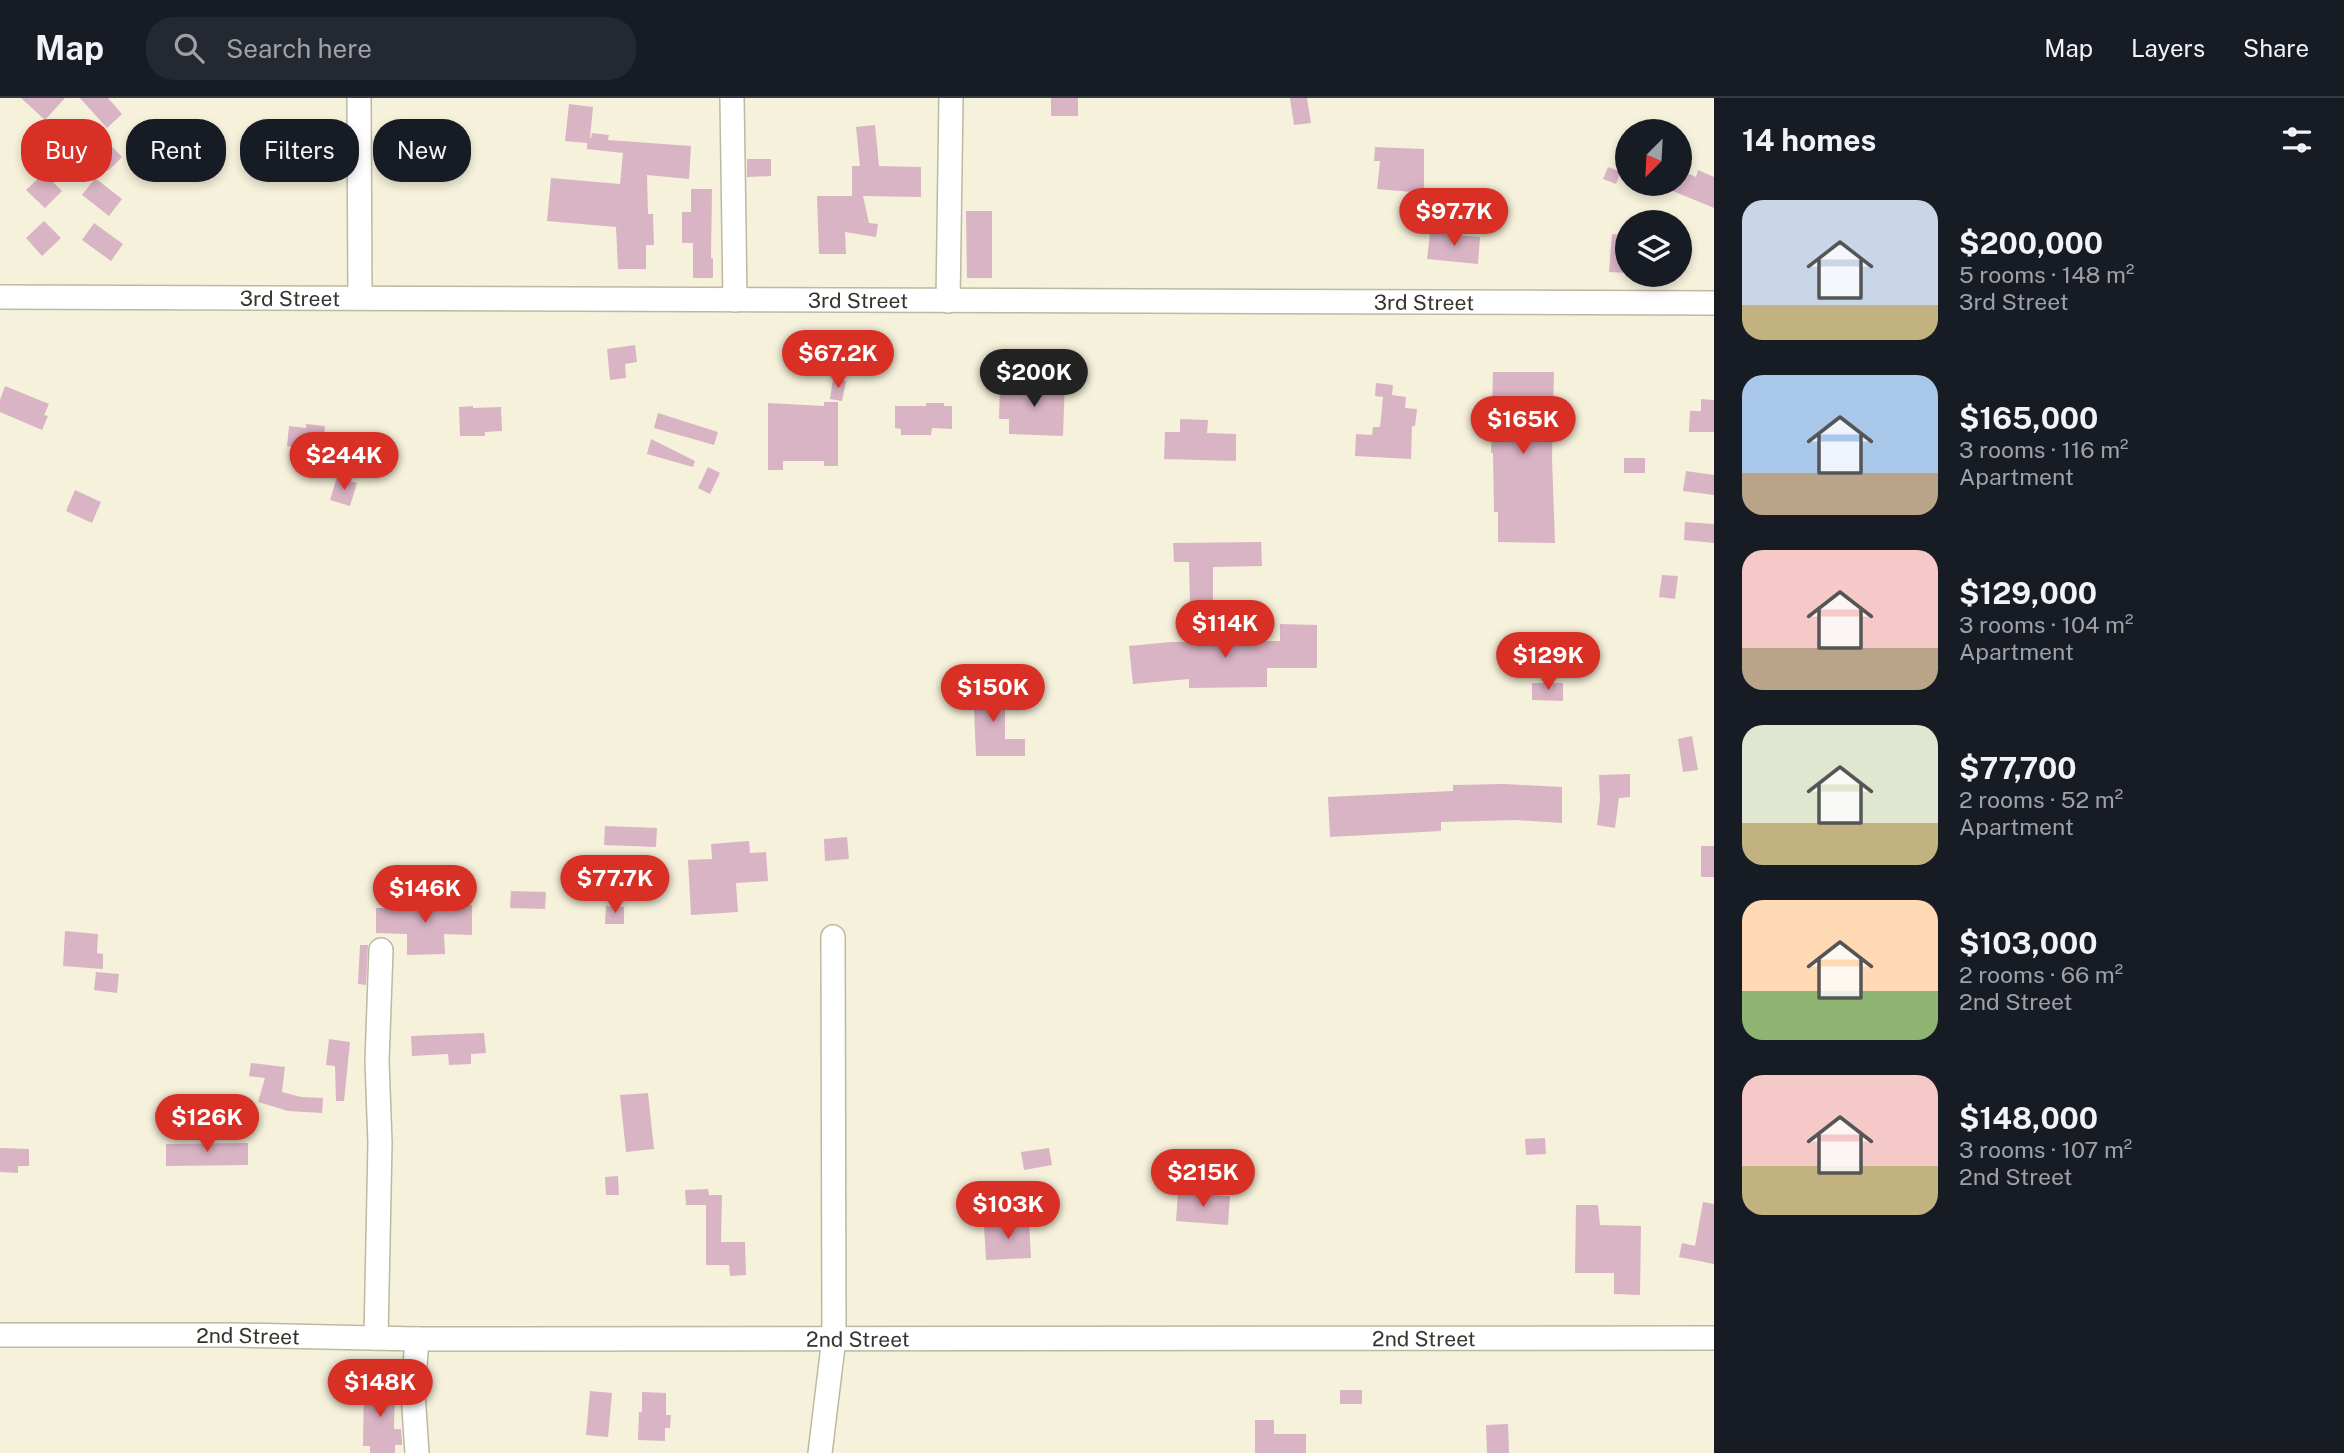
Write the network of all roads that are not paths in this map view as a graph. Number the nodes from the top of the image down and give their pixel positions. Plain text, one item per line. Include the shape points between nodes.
1 (359, 98) edge
2 (732, 98) edge
3 (951, 98) edge
4 (0, 298) edge
5 (360, 298) junction
6 (735, 300) junction
7 (948, 301) junction
8 (1714, 303) edge
9 (833, 937) dead end
10 (381, 950) dead end
11 (0, 1335) edge
12 (376, 1338) junction
13 (834, 1338) junction
14 (1714, 1338) edge
15 (417, 1339) junction
16 (417, 1453) edge
17 (820, 1453) edge

1 - 5 street
2 - 6 street
3 - 7 street
4 - 5 street, 3rd Street
5 - 6 street, 3rd Street
6 - 7 street, 3rd Street
7 - 8 street, 3rd Street
9 - 13 street
10 - 12 street
11 - 12 street, 2nd Street
12 - 15 street, 2nd Street
13 - 14 street, 2nd Street
13 - 15 street, 2nd Street
13 - 17 street
15 - 16 street via 413,1393

